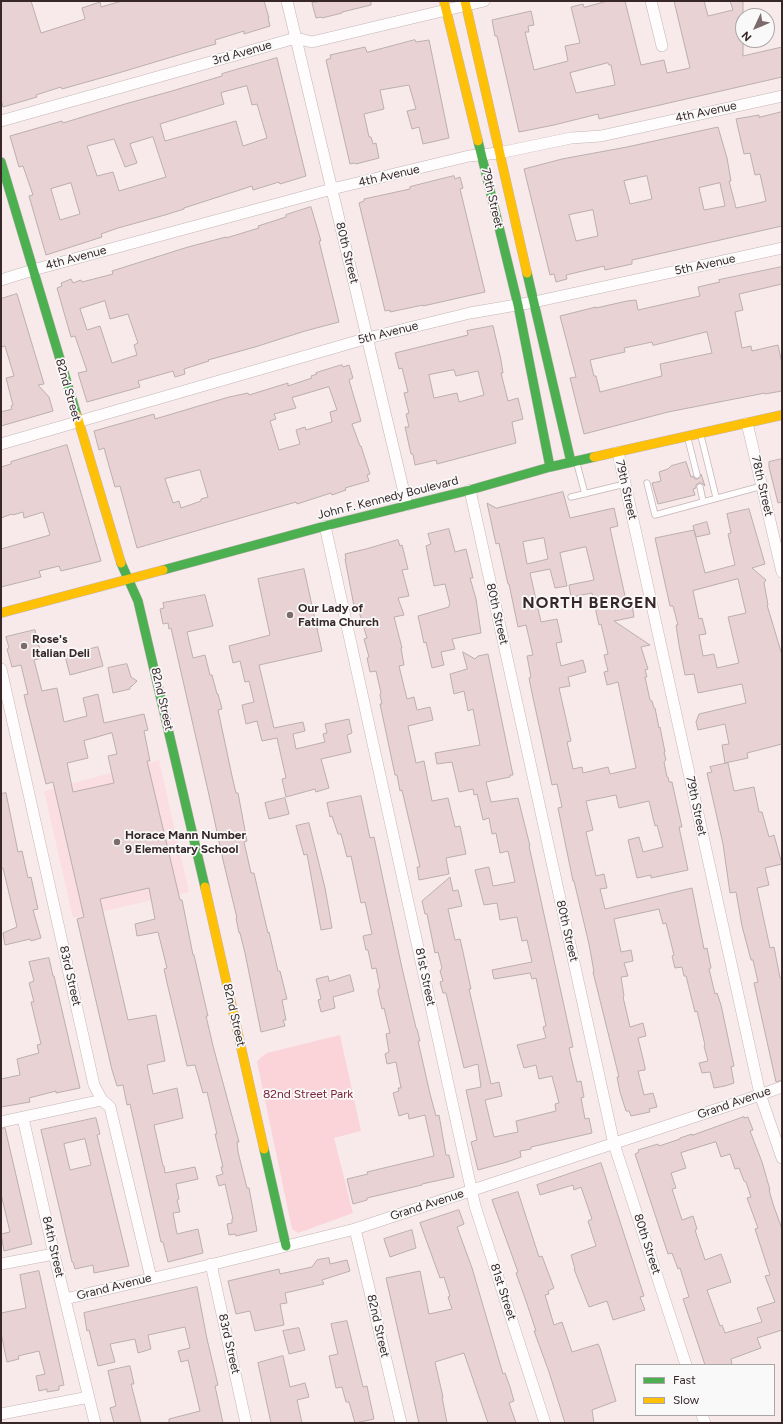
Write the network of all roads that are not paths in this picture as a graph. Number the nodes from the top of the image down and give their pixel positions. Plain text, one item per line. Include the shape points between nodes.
1 (287, 1) edge
2 (484, 1) edge
3 (651, 1) edge
4 (466, 3) edge
5 (445, 6) edge
6 (296, 38) junction
7 (662, 46) dead end
8 (782, 96) edge
9 (1, 121) edge
10 (499, 153) junction
11 (482, 154) junction
12 (1, 162) edge
13 (332, 189) junction
14 (782, 248) edge
15 (33, 270) junction
16 (1, 280) edge
17 (534, 302) junction
18 (518, 304) junction
19 (368, 338) junction
20 (782, 415) edge
21 (77, 422) junction
22 (747, 423) junction
23 (700, 434) junction
24 (687, 436) junction
25 (1, 444) edge
26 (618, 452) junction
27 (574, 462) junction
28 (550, 467) junction
29 (697, 475) dead end
30 (647, 483) dead end
31 (625, 484) junction
32 (762, 486) junction
33 (700, 487) dead end
34 (470, 490) junction
35 (585, 494) junction
36 (716, 497) junction
37 (571, 498) dead end
38 (703, 501) junction
39 (407, 505) junction
40 (325, 526) junction
41 (782, 571) edge
42 (128, 579) junction
43 (1, 613) edge
44 (1, 669) edge
45 (782, 1087) edge
46 (760, 1094) junction
47 (102, 1100) junction
48 (23, 1118) junction
49 (1, 1122) edge
50 (614, 1144) junction
51 (782, 1158) edge
52 (472, 1190) junction
53 (355, 1229) junction
54 (286, 1246) junction
55 (54, 1254) junction
56 (1, 1264) edge
57 (211, 1264) junction
58 (151, 1278) junction
59 (65, 1299) junction
60 (686, 1364) edge
61 (89, 1397) junction
62 (1, 1414) edge
63 (95, 1423) edge
64 (246, 1423) edge
65 (401, 1423) edge
66 (545, 1423) edge

1 - 6 street, 80th Street
2 - 4 street, 3rd Avenue
3 - 7 street
4 - 5 street, 3rd Avenue
4 - 10 street, 79th Street
5 - 6 street, 3rd Avenue via 312,42
5 - 11 street, 79th Street
6 - 9 street, 3rd Avenue
6 - 13 street, 80th Street
8 - 10 street, 4th Avenue via 601,136 571,138
10 - 11 street, 4th Avenue
10 - 17 street, 79th Street
11 - 13 street, 4th Avenue
11 - 18 street, 79th Street
12 - 15 street, 82nd Street
13 - 15 street, 4th Avenue
13 - 19 street, 80th Street
14 - 17 street, 5th Avenue
15 - 16 street, 4th Avenue
15 - 21 street, 82nd Street
17 - 18 street, 5th Avenue
17 - 27 street, 79th Street
18 - 19 street, 5th Avenue
18 - 28 street, 79th Street
19 - 21 street, 5th Avenue
19 - 39 street, 80th Street
20 - 22 street, John F. Kennedy Boulevard
21 - 25 street, 5th Avenue
21 - 42 street, 82nd Street via 119,559
22 - 23 street, John F. Kennedy Boulevard
22 - 32 street, 78th Street
23 - 24 street, John F. Kennedy Boulevard
23 - 36 lane
24 - 26 street, John F. Kennedy Boulevard
24 - 29 lane
26 - 27 street, John F. Kennedy Boulevard
26 - 31 street, 79th Street
27 - 28 street, John F. Kennedy Boulevard
27 - 35 lane
28 - 34 street, John F. Kennedy Boulevard
30 - 38 lane via 655,515
31 - 35 lane
31 - 46 street, 79th Street
32 - 36 lane
32 - 41 street, 78th Street
33 - 38 lane
34 - 39 street, John F. Kennedy Boulevard
34 - 50 street, 80th Street
35 - 37 lane
36 - 38 lane
39 - 40 street, John F. Kennedy Boulevard
40 - 42 street, John F. Kennedy Boulevard
40 - 52 street, 81st Street
42 - 43 street, John F. Kennedy Boulevard
42 - 54 street, 82nd Street via 138,601
44 - 47 street, 83rd Street via 94,1085
45 - 46 street, Grand Avenue
46 - 50 street, Grand Avenue
46 - 51 street, 79th Street
47 - 48 street
47 - 58 street, 83rd Street via 110,1107
48 - 49 street
48 - 55 street, 84th Street
50 - 52 street, Grand Avenue
50 - 60 street, 80th Street
52 - 53 street, Grand Avenue
52 - 66 street, 81st Street
53 - 54 street, Grand Avenue
53 - 65 street, 82nd Street
54 - 57 street, Grand Avenue
55 - 56 street
55 - 59 street, 84th Street
57 - 58 street, Grand Avenue
57 - 64 street, 83rd Street
58 - 59 street, Grand Avenue
59 - 61 street, 84th Street
61 - 62 street
61 - 63 street, 84th Street

